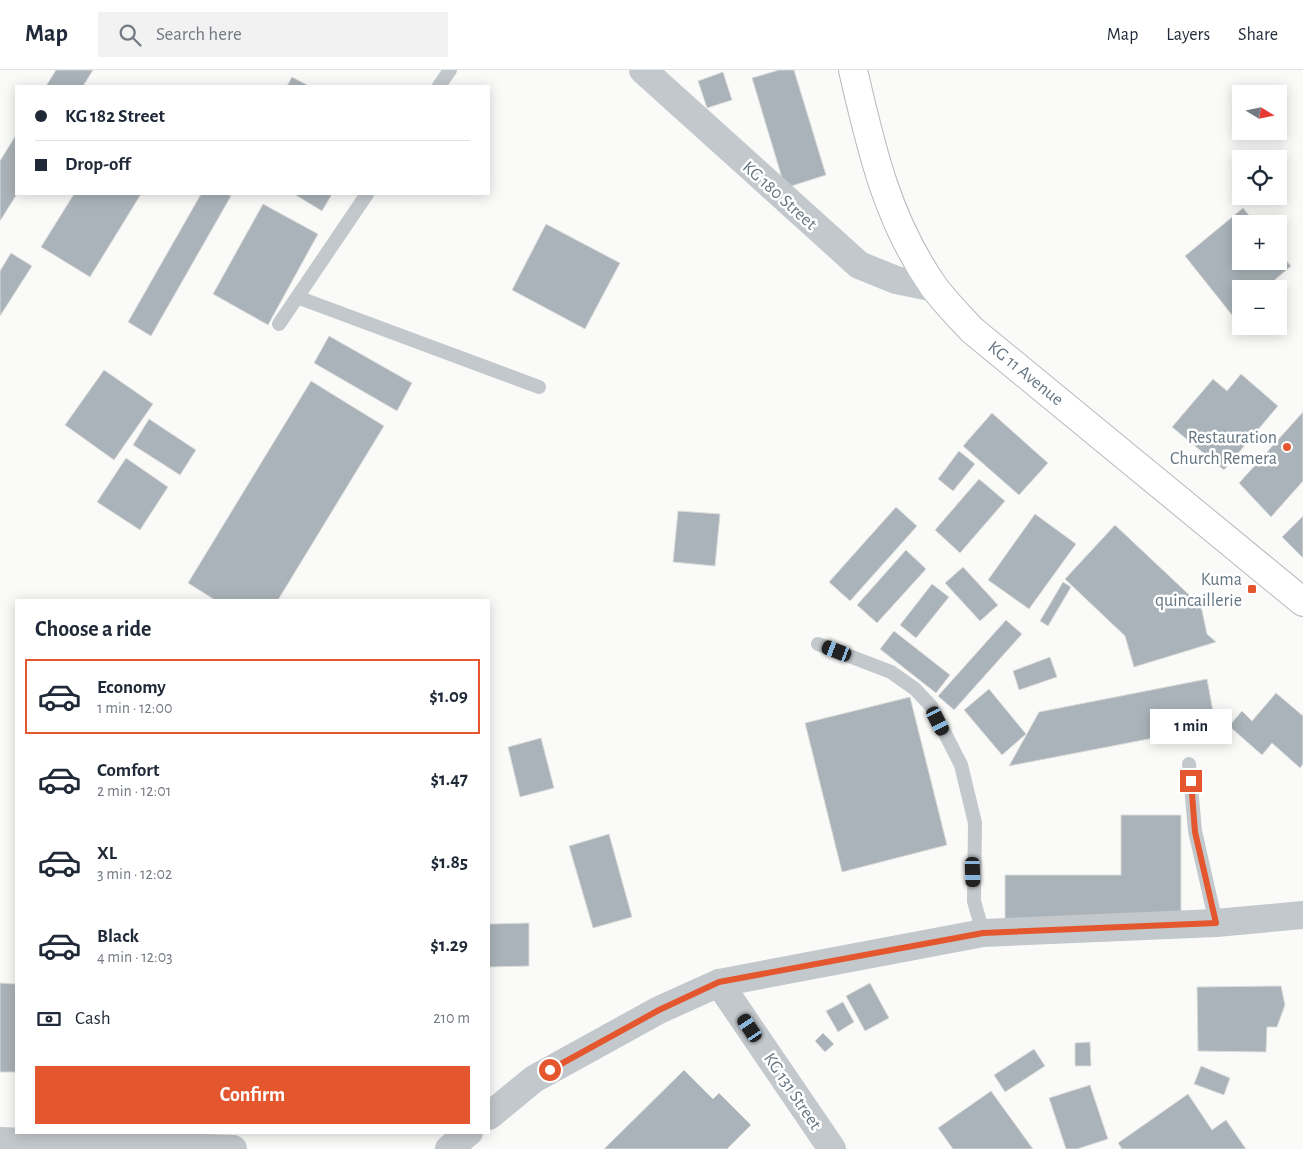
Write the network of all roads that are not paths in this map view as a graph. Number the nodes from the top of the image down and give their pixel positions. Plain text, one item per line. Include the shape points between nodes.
1 (450, 70) edge
2 (643, 70) edge
3 (853, 70) edge
4 (440, 85) edge
5 (366, 195) edge
6 (935, 288) junction
7 (297, 296) junction
8 (279, 324) dead end
9 (539, 387) dead end
10 (1303, 602) edge
11 (818, 644) dead end
12 (1189, 764) dead end
13 (1303, 915) edge
14 (1216, 923) junction
15 (983, 933) junction
16 (719, 982) junction
17 (490, 1115) edge
18 (467, 1134) edge
19 (0, 1141) edge
20 (233, 1149) edge
21 (449, 1149) edge
22 (832, 1149) edge

1 - 4 lane
2 - 6 street, KG 180 Street via 859,265 896,280
3 - 6 main road, KG 11 Avenue via 873,153 892,212
5 - 7 lane
6 - 10 main road, KG 11 Avenue via 972,330
7 - 8 lane
7 - 9 lane
11 - 15 lane via 891,672 915,689 931,706 961,765 974,823 974,902
12 - 14 lane via 1195,832
13 - 14 street
14 - 15 street
15 - 16 street
16 - 17 street via 659,1010 534,1079
16 - 22 street, KG 131 Street
18 - 21 street
19 - 20 street

